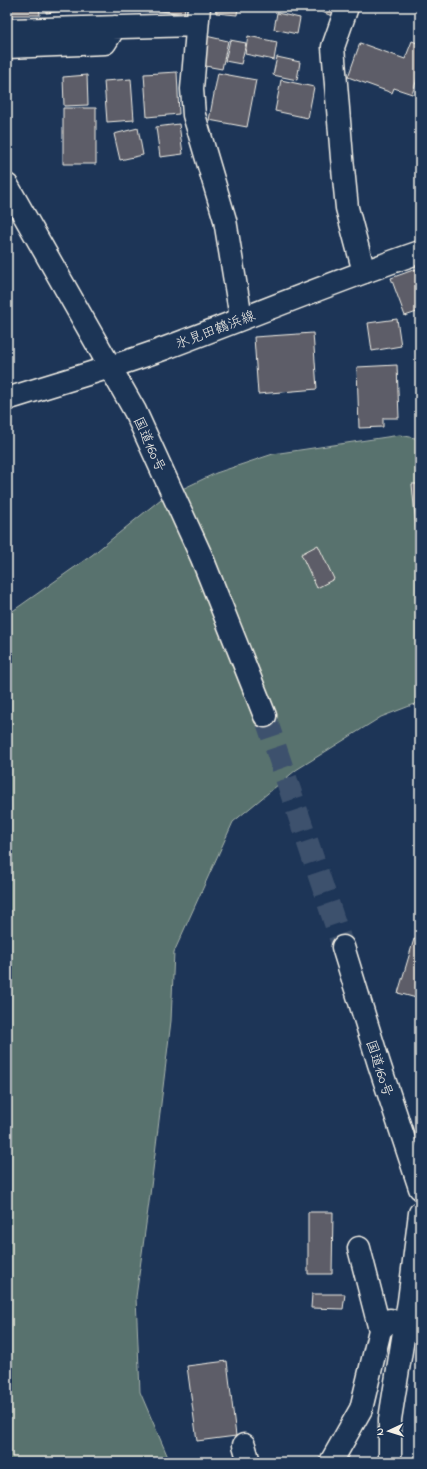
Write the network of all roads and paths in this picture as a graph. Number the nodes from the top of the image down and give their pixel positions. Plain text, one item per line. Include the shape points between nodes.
1 (347, 7) edge
2 (198, 16) edge
3 (114, 27) junction
4 (7, 30) edge
5 (7, 47) edge
6 (7, 185) edge
7 (420, 252) edge
8 (364, 272) junction
9 (241, 318) junction
10 (111, 367) junction
11 (7, 399) edge
12 (265, 716) tunnel mouth
13 (343, 947) tunnel mouth
14 (420, 1188) edge
15 (420, 1213) edge
16 (359, 1248) dead end
17 (409, 1301) junction
18 (380, 1330) junction
19 (331, 1462) edge
20 (390, 1462) edge

1 - 8 main road via 333,47 348,208
2 - 3 main road
2 - 9 main road via 192,89 194,115 225,220
3 - 4 main road
3 - 5 main road via 105,43
6 - 10 main road, 国道160号
7 - 8 main road, 氷見田鶴浜線
8 - 9 main road, 氷見田鶴浜線
9 - 10 main road, 氷見田鶴浜線 via 162,350
10 - 11 main road, 氷見田鶴浜線
10 - 12 main road, 国道160号 via 136,411 202,558
13 - 14 main road, 国道160号
15 - 17 main road
16 - 18 main road
17 - 18 main road
17 - 20 main road via 390,1419
18 - 19 main road via 361,1409

